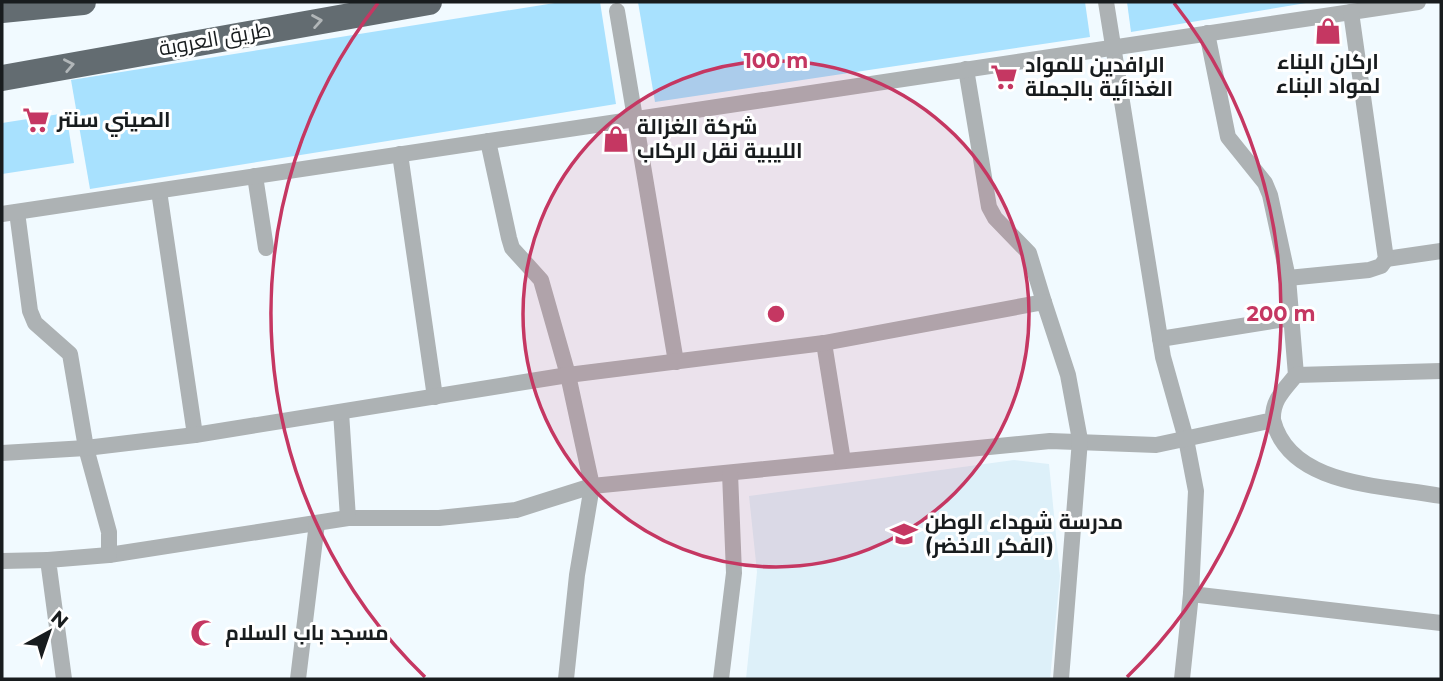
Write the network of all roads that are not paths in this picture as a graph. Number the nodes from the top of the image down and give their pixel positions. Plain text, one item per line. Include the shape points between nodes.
1 (83, 2) edge
2 (429, 2) edge
3 (1106, 2) edge
4 (1418, 2) edge
5 (2, 10) edge
6 (617, 11) dead end
7 (1352, 12) junction
8 (1206, 33) junction
9 (1112, 47) junction
10 (966, 69) junction
11 (2, 78) edge
12 (635, 120) junction
13 (488, 141) junction
14 (400, 154) junction
15 (256, 176) junction
16 (159, 191) junction
17 (10, 213) edge
18 (267, 248) dead end
19 (1441, 251) edge
20 (1386, 259) junction
21 (1288, 278) junction
22 (1044, 302) junction
23 (1291, 318) junction
24 (1160, 339) junction
25 (824, 343) junction
26 (676, 362) junction
27 (1441, 371) edge
28 (568, 375) junction
29 (1296, 375) junction
30 (435, 397) junction
31 (341, 412) junction
32 (1273, 420) junction
33 (195, 435) junction
34 (1186, 439) junction
35 (1080, 440) junction
36 (86, 448) junction
37 (2, 453) edge
38 (843, 461) junction
39 (730, 473) junction
40 (592, 486) junction
41 (1441, 496) edge
42 (348, 518) junction
43 (317, 523) junction
44 (110, 555) junction
45 (48, 560) junction
46 (2, 561) edge
47 (1191, 594) junction
48 (1441, 623) edge
49 (64, 679) edge
50 (298, 679) edge
51 (566, 679) edge
52 (721, 679) edge
53 (1061, 679) edge
54 (1182, 679) edge

1 - 5 highway
11 -> 2 highway, طريق العروبة
3 - 9 street
4 - 7 street
6 - 12 street
7 - 8 street
7 - 20 street
8 - 9 street
8 - 21 street via 1228,137 1265,183
9 - 10 street
9 - 24 street
10 - 12 street
10 - 22 street via 989,208 1029,253
12 - 13 street
12 - 26 street
13 - 14 street
13 - 28 street via 512,248 541,280
14 - 15 street
14 - 30 street
15 - 16 street
15 - 18 street
16 - 17 street
16 - 33 street
17 - 36 street via 35,323 70,354
19 - 20 street
20 - 21 street via 1369,270
21 - 23 street
22 - 25 street
22 - 35 street via 1068,375
23 - 24 street
23 - 29 street
24 - 34 street
25 - 26 street
25 - 38 street
26 - 28 street
27 - 29 street
28 - 30 street
28 - 40 street
29 - 32 street via 1278,396
30 - 31 street
31 - 33 street
31 - 42 street
32 - 34 street
32 - 41 street via 1285,449 1324,475
33 - 36 street
34 - 35 street via 1156,445
34 - 47 street via 1196,491
35 - 38 street
35 - 53 street
36 - 37 street
36 - 44 street via 109,532
38 - 39 street
39 - 40 street
39 - 52 street via 734,573
40 - 42 street via 516,510 439,519
40 - 51 street
42 - 43 street
43 - 44 street
43 - 50 street
44 - 45 street
45 - 46 street
45 - 49 street
47 - 48 street
47 - 54 street

